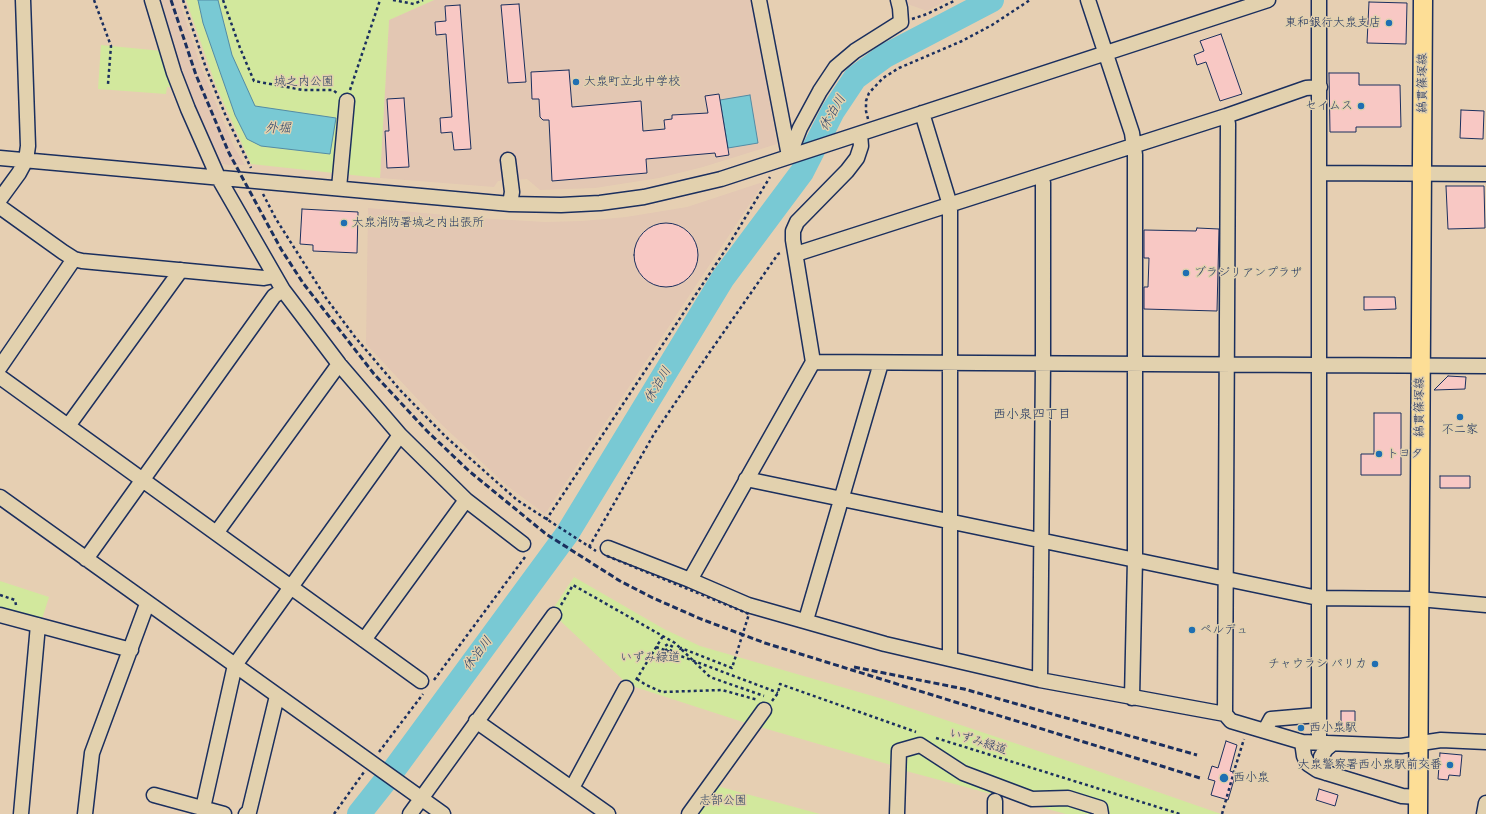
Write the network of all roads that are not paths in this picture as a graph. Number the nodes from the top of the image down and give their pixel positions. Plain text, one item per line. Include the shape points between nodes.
1 (24, 0) edge
2 (152, 0) edge
3 (759, 0) edge
4 (898, 0) edge
5 (1088, 0) edge
6 (1268, 0) edge
7 (1320, 0) edge
8 (1423, 0) edge
9 (1106, 53) junction
10 (1320, 87) junction
11 (347, 101) road end
12 (922, 113) junction
13 (1226, 116) junction
14 (865, 132) junction
15 (1134, 145) junction
16 (795, 154) junction
17 (0, 158) edge
18 (26, 160) junction
19 (508, 160) dead end
20 (1320, 174) junction
21 (1422, 174) junction
22 (1486, 174) edge
23 (1041, 176) junction
24 (218, 177) junction
25 (339, 188) junction
26 (0, 199) edge
27 (510, 204) junction
28 (950, 205) junction
29 (0, 207) edge
30 (794, 249) junction
31 (74, 259) junction
32 (181, 270) junction
33 (274, 276) junction
34 (283, 290) junction
35 (813, 362) junction
36 (950, 362) junction
37 (881, 363) junction
38 (1043, 363) junction
39 (339, 364) junction
40 (1134, 364) junction
41 (1227, 365) junction
42 (1319, 365) junction
43 (1420, 365) junction
44 (1486, 366) edge
45 (0, 367) edge
46 (0, 377) edge
47 (68, 426) junction
48 (400, 435) junction
49 (746, 479) junction
50 (142, 480) junction
51 (0, 497) edge
52 (841, 499) junction
53 (466, 500) junction
54 (950, 522) junction
55 (217, 532) junction
56 (1042, 541) junction
57 (524, 550) road end
58 (608, 552) road end
59 (86, 559) junction
60 (1135, 559) junction
61 (1226, 579) junction
62 (690, 580) junction
63 (292, 587) junction
64 (1318, 598) junction
65 (1419, 599) junction
66 (147, 604) junction
67 (1486, 605) edge
68 (0, 615) edge
69 (554, 615) road end
70 (806, 620) junction
71 (38, 625) junction
72 (364, 640) junction
73 (131, 650) junction
74 (950, 659) junction
75 (235, 666) junction
76 (1040, 680) junction
77 (631, 683) road end
78 (424, 684) road end
79 (277, 696) junction
80 (1132, 698) junction
81 (767, 707) road end
82 (1225, 714) junction
83 (1318, 715) junction
84 (476, 722) junction
85 (1265, 730) junction
86 (1302, 742) junction
87 (1486, 742) edge
88 (1326, 744) junction
89 (1418, 744) junction
90 (1326, 773) junction
91 (572, 788) junction
92 (154, 795) dead end
93 (421, 799) junction
94 (1486, 803) edge
95 (1418, 805) edge
96 (203, 808) junction
97 (21, 814) edge
98 (85, 814) edge
99 (224, 814) edge
100 (246, 814) edge
101 (410, 814) edge
102 (442, 814) edge
103 (608, 814) edge
104 (689, 814) edge
105 (897, 814) edge
106 (1101, 814) edge
107 (1484, 814) edge

1 - 18 street via 28,146
2 - 24 street via 174,73
3 - 16 street
4 - 16 street via 901,22 855,51 836,67 800,128
5 - 9 street
6 - 9 street
7 - 10 street
8 - 21 main road, 綿貫篠塚線
9 - 12 street
9 - 15 street
10 - 13 street via 1306,88
10 - 20 street
11 - 25 street
12 - 14 street
12 - 28 street
13 - 15 street
13 - 41 street
14 - 16 street
14 - 30 street via 857,158 797,222 793,231
15 - 23 street
15 - 40 street
16 - 27 street via 721,179 644,197 562,206
17 - 18 street
18 - 24 street
18 - 26 street
19 - 27 street via 512,192
20 - 21 street
20 - 42 street
21 - 22 street
21 - 43 main road, 綿貫篠塚線
23 - 28 street
23 - 38 street
24 - 25 street
24 - 33 street
25 - 27 street
28 - 30 street
28 - 36 street
29 - 31 street
30 - 35 street
31 - 32 street
31 - 45 street
32 - 33 street via 264,278
32 - 47 street
33 - 34 street
34 - 39 street
34 - 50 street via 274,296
35 - 37 street
35 - 49 street
36 - 37 street
36 - 38 street
36 - 54 street
37 - 52 street
38 - 40 street
38 - 56 street
39 - 48 street
39 - 55 street
40 - 41 street
40 - 60 street
41 - 42 street
41 - 61 street
42 - 43 street
42 - 64 street
43 - 44 street
43 - 65 main road, 綿貫篠塚線
46 - 47 street
47 - 50 street
48 - 53 street
48 - 63 street
49 - 52 street
49 - 62 street
50 - 55 street
50 - 59 street
51 - 59 street
52 - 54 street
52 - 70 street
53 - 57 street
53 - 72 street
54 - 56 street
54 - 74 street
55 - 63 street
56 - 60 street
56 - 76 street
58 - 62 street
59 - 66 street
60 - 61 street
60 - 80 street
61 - 64 street
61 - 82 street
62 - 70 street via 748,604
63 - 72 street
63 - 75 street
64 - 65 street
64 - 83 street
65 - 67 street
65 - 89 main road, 綿貫篠塚線
66 - 73 street
66 - 75 street
68 - 71 street
69 - 84 street
70 - 74 street via 885,644
71 - 73 street
71 - 97 street
72 - 78 street
73 - 98 street via 92,753
74 - 76 street
75 - 79 street
75 - 96 street
76 - 80 street
77 - 91 street
79 - 93 street
79 - 100 street via 249,812
80 - 82 street
81 - 104 street
82 - 85 street via 1231,721
83 - 85 street via 1271,719
83 - 88 street
84 - 91 street
84 - 93 street
85 - 86 street
86 - 88 street
86 - 90 street via 1308,764
87 - 89 street via 1441,740
88 - 89 street
88 - 90 street via 1321,766
89 - 95 main road, 綿貫篠塚線
90 - 95 street via 1402,796
91 - 103 street
92 - 96 street
93 - 101 street
93 - 102 street
94 - 107 street
96 - 99 street
105 - 106 street via 899,751 920,745 963,773 1032,799 1068,798 1100,808

